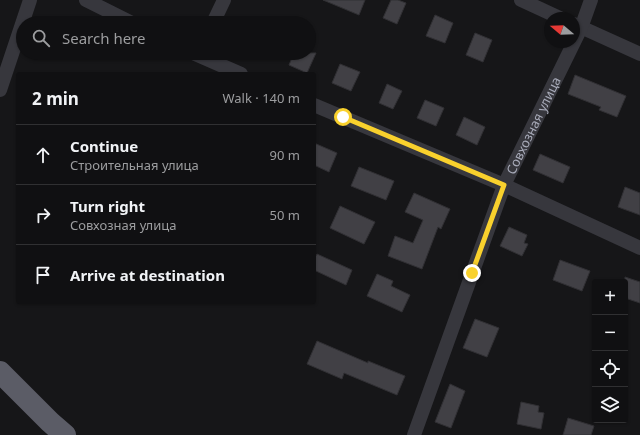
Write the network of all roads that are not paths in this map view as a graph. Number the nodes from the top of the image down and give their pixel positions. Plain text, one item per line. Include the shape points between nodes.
1 (30, 0) edge
2 (86, 0) edge
3 (224, 0) edge
4 (521, 0) edge
5 (591, 0) edge
6 (547, 12) edge
7 (25, 16) edge
8 (118, 16) edge
9 (217, 16) edge
10 (580, 22) edge
11 (580, 27) edge
12 (16, 42) edge
13 (568, 48) edge
14 (640, 54) edge
15 (210, 60) edge
16 (237, 72) edge
17 (0, 90) edge
18 (316, 106) edge
19 (504, 185) junction
20 (640, 248) edge
21 (0, 372) edge
22 (65, 435) edge
23 (414, 435) edge

1 - 7 street
2 - 8 street
3 - 9 street
4 - 6 street
5 - 10 street, Совхозная улица
11 - 14 street
12 - 17 street
13 - 19 street, Совхозная улица
15 - 16 street
18 - 19 street
19 - 20 street
19 - 23 street, Совхозная улица
21 - 22 highway

